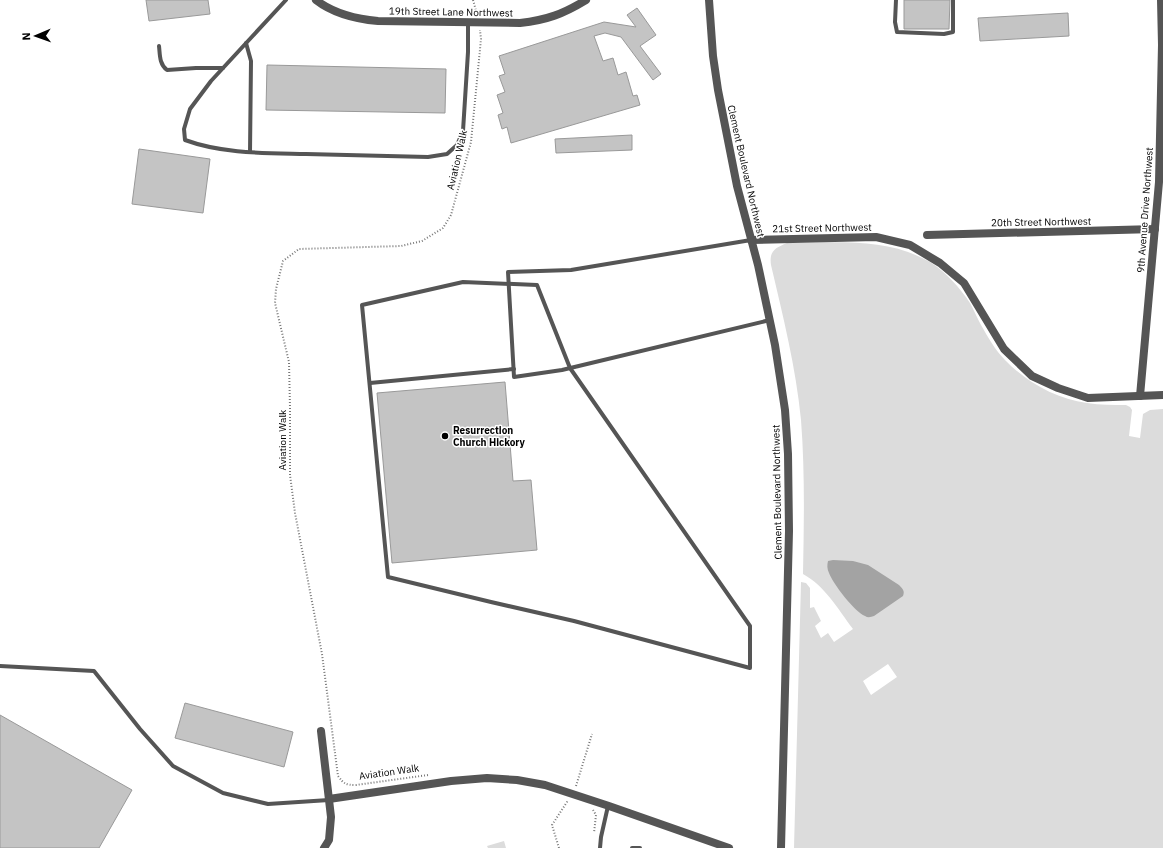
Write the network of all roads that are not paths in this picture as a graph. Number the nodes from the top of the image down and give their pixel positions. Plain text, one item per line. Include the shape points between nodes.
1 (286, 0) edge
2 (316, 0) edge
3 (586, 0) edge
4 (709, 0) edge
5 (896, 0) edge
6 (953, 0) edge
7 (1161, 0) edge
8 (468, 22) junction
9 (246, 43) junction
10 (159, 46) dead end
11 (223, 68) junction
12 (250, 152) junction
13 (1155, 229) junction
14 (927, 235) dead end
15 (751, 240) junction
16 (508, 284) junction
17 (770, 320) junction
18 (570, 368) junction
19 (514, 369) junction
20 (370, 383) junction
21 (1163, 395) edge
22 (1140, 396) junction
23 (0, 666) edge
24 (321, 731) dead end
25 (329, 799) junction
26 (609, 806) junction
27 (324, 848) edge
28 (600, 848) edge
29 (632, 848) edge
30 (640, 848) edge
31 (729, 848) edge
32 (781, 848) edge

1 - 9 lane
2 - 8 street, 19th Street Lane Northwest via 337,12 360,19
3 - 8 street, 19th Street Lane Northwest via 570,10 535,21
4 - 15 street, Clement Boulevard Northwest via 718,90 737,186
5 - 6 lane via 897,32 944,34 953,32
7 - 13 street, 9th Avenue Drive Northwest via 1159,182
8 - 12 lane via 463,131 457,145 447,154 428,157
9 - 11 lane
9 - 12 lane via 251,61
10 - 11 lane via 161,62 167,70
11 - 12 lane via 190,109 184,129 185,140 199,145
13 - 14 street, 20th Street Northwest
13 - 22 street, 9th Avenue Drive Northwest
15 - 16 lane via 571,270 508,272
15 - 17 street, Clement Boulevard Northwest
15 - 22 street, 21st Street Northwest via 876,237 910,245 940,263 964,283 1004,349 1032,376 1088,398
16 - 18 lane via 537,285
16 - 19 lane
16 - 20 lane via 463,282 362,305
17 - 18 lane
17 - 32 street, Clement Boulevard Northwest via 785,410 788,454 789,531
18 - 19 lane via 514,377
18 - 20 lane via 750,626 750,668 574,621 388,576
19 - 20 lane
21 - 22 street, 21st Street Northwest
23 - 25 lane via 94,670 173,766 223,793 268,804
24 - 25 street
25 - 26 street via 451,780 487,778 545,785
25 - 27 street via 329,840
26 - 28 lane
26 - 31 street
29 - 30 lane

